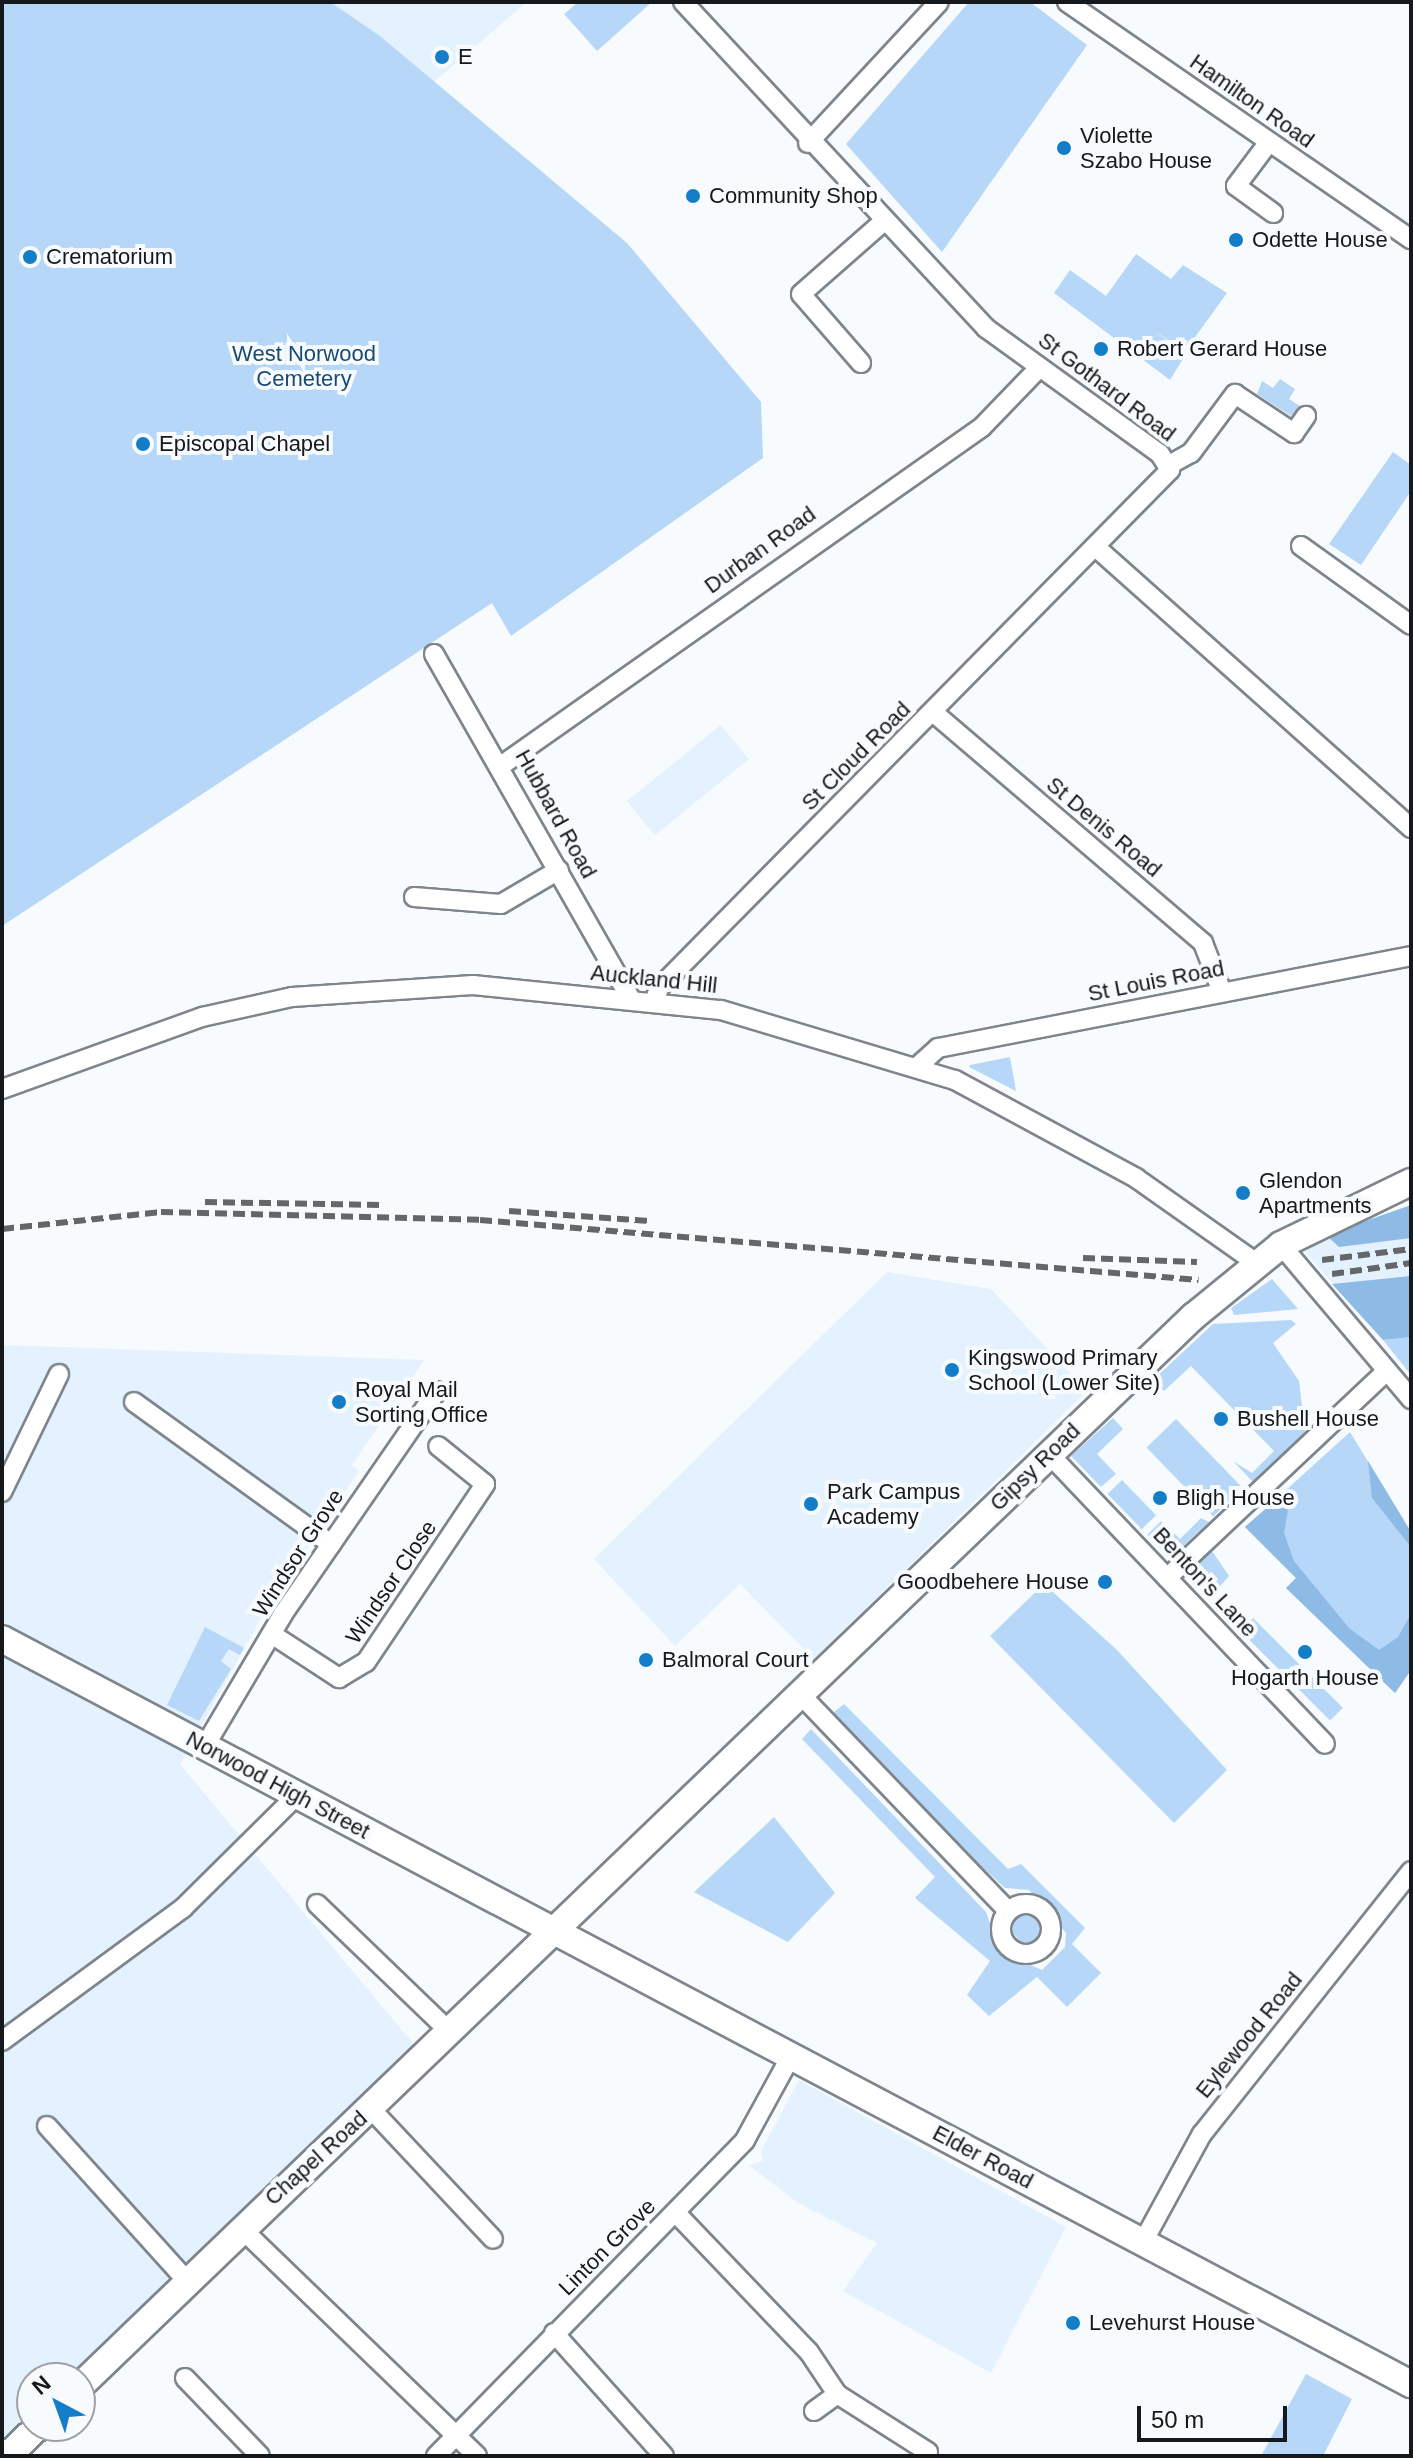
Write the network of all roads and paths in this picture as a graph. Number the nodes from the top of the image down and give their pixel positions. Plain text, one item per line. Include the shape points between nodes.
1 (683, 2) edge
2 (1067, 2) edge
3 (933, 4) edge
4 (1269, 142) junction
5 (808, 143) junction
6 (1273, 213) dead end
7 (884, 221) junction
8 (1411, 239) edge
9 (861, 363) dead end
10 (1040, 367) junction
11 (1306, 416) dead end
12 (1169, 465) junction
13 (1301, 546) dead end
14 (1099, 550) junction
15 (1409, 620) edge
16 (434, 654) dead end
17 (934, 713) junction
18 (502, 765) junction
19 (1411, 828) edge
20 (559, 870) junction
21 (414, 897) dead end
22 (1411, 956) edge
23 (1222, 992) junction
24 (631, 1000) junction
25 (654, 1002) junction
26 (918, 1066) junction
27 (2, 1089) edge
28 (1411, 1182) edge
29 (1281, 1245) junction
30 (1255, 1262) junction
31 (1387, 1371) junction
32 (59, 1374) dead end
33 (437, 1391) dead end
34 (1411, 1399) edge
35 (134, 1402) dead end
36 (438, 1446) dead end
37 (1049, 1454) junction
38 (2, 1492) edge
39 (331, 1544) junction
40 (1167, 1578) junction
41 (273, 1635) junction
42 (2, 1639) edge
43 (799, 1693) junction
44 (1325, 1744) dead end
45 (205, 1746) junction
46 (297, 1795) junction
47 (1411, 1871) edge
48 (317, 1904) dead end
49 (1005, 1908) dead end
50 (554, 1932) junction
51 (449, 2031) junction
52 (2, 2041) edge
53 (791, 2056) junction
54 (371, 2109) junction
55 (47, 2126) dead end
56 (676, 2213) junction
57 (241, 2228) junction
58 (493, 2239) dead end
59 (1143, 2242) junction
60 (188, 2282) junction
61 (554, 2333) junction
62 (96, 2371) edge
63 (185, 2378) dead end
64 (1411, 2384) edge
65 (837, 2394) junction
66 (814, 2411) dead end
67 (457, 2435) junction
68 (22, 2442) edge
69 (928, 2452) dead end
70 (7, 2456) edge
71 (260, 2456) edge
72 (436, 2456) edge
73 (477, 2456) edge
74 (664, 2456) edge

1 - 5 street, St Gothard Road
2 - 4 street, Hamilton Road
3 - 5 street
4 - 6 street via 1236,186
4 - 8 street, Hamilton Road
5 - 7 street, St Gothard Road
7 - 9 street via 801,294
7 - 10 street, St Gothard Road via 986,328
10 - 12 street, St Gothard Road
10 - 18 street, Durban Road via 982,427
11 - 12 street via 1294,433 1235,394 1191,453
12 - 14 street, St Gothard Road via 1162,485
13 - 15 street
14 - 17 street, St Cloud Road
14 - 19 street
16 - 18 street, Hubbard Road
17 - 23 street, St Denis Road via 1203,943
17 - 25 street, St Cloud Road via 659,988
18 - 20 street, Hubbard Road
20 - 21 street via 501,904
20 - 24 street, Hubbard Road
22 - 23 street, St Louis Road
23 - 26 street, St Louis Road via 938,1048
24 - 25 street, Auckland Hill
24 - 27 street, Auckland Hill via 473,985 285,998 202,1017
25 - 26 street, Auckland Hill via 746,1015
26 - 30 street, Auckland Hill via 1136,1178
28 - 29 street, Gipsy Road
29 - 30 street, Gipsy Road
29 - 31 street
30 - 37 street, Gipsy Road
31 - 34 street
31 - 40 street
32 - 38 street
33 - 39 street, Windsor Grove
35 - 39 street
36 - 41 street, Windsor Close via 485,1484 366,1662 339,1678
37 - 40 street, Benton's Lane
37 - 43 street, Gipsy Road
39 - 41 street, Windsor Grove
40 - 44 street, Benton's Lane
41 - 45 street, Windsor Grove
42 - 45 street, Norwood High Street
43 - 49 street
43 - 50 street, Gipsy Road
45 - 46 street, Norwood High Street
46 - 50 street, Norwood High Street
46 - 52 street via 183,1908
47 - 59 street, Eylewood Road via 1202,2134
48 - 51 street
50 - 51 street, Chapel Road
50 - 53 street, Elder Road
51 - 54 street, Chapel Road
53 - 56 street, Linton Grove via 745,2140
53 - 59 street, Elder Road
54 - 57 street, Chapel Road
54 - 58 street
55 - 60 street
56 - 61 street, Linton Grove
56 - 65 street via 809,2352
57 - 60 street, Chapel Road
57 - 67 street
59 - 64 street, Elder Road
60 - 62 street, Chapel Road
61 - 67 street, Linton Grove
61 - 74 street
63 - 71 street
65 - 66 street
65 - 69 street
67 - 72 street, Linton Grove
67 - 73 street
68 - 70 street

